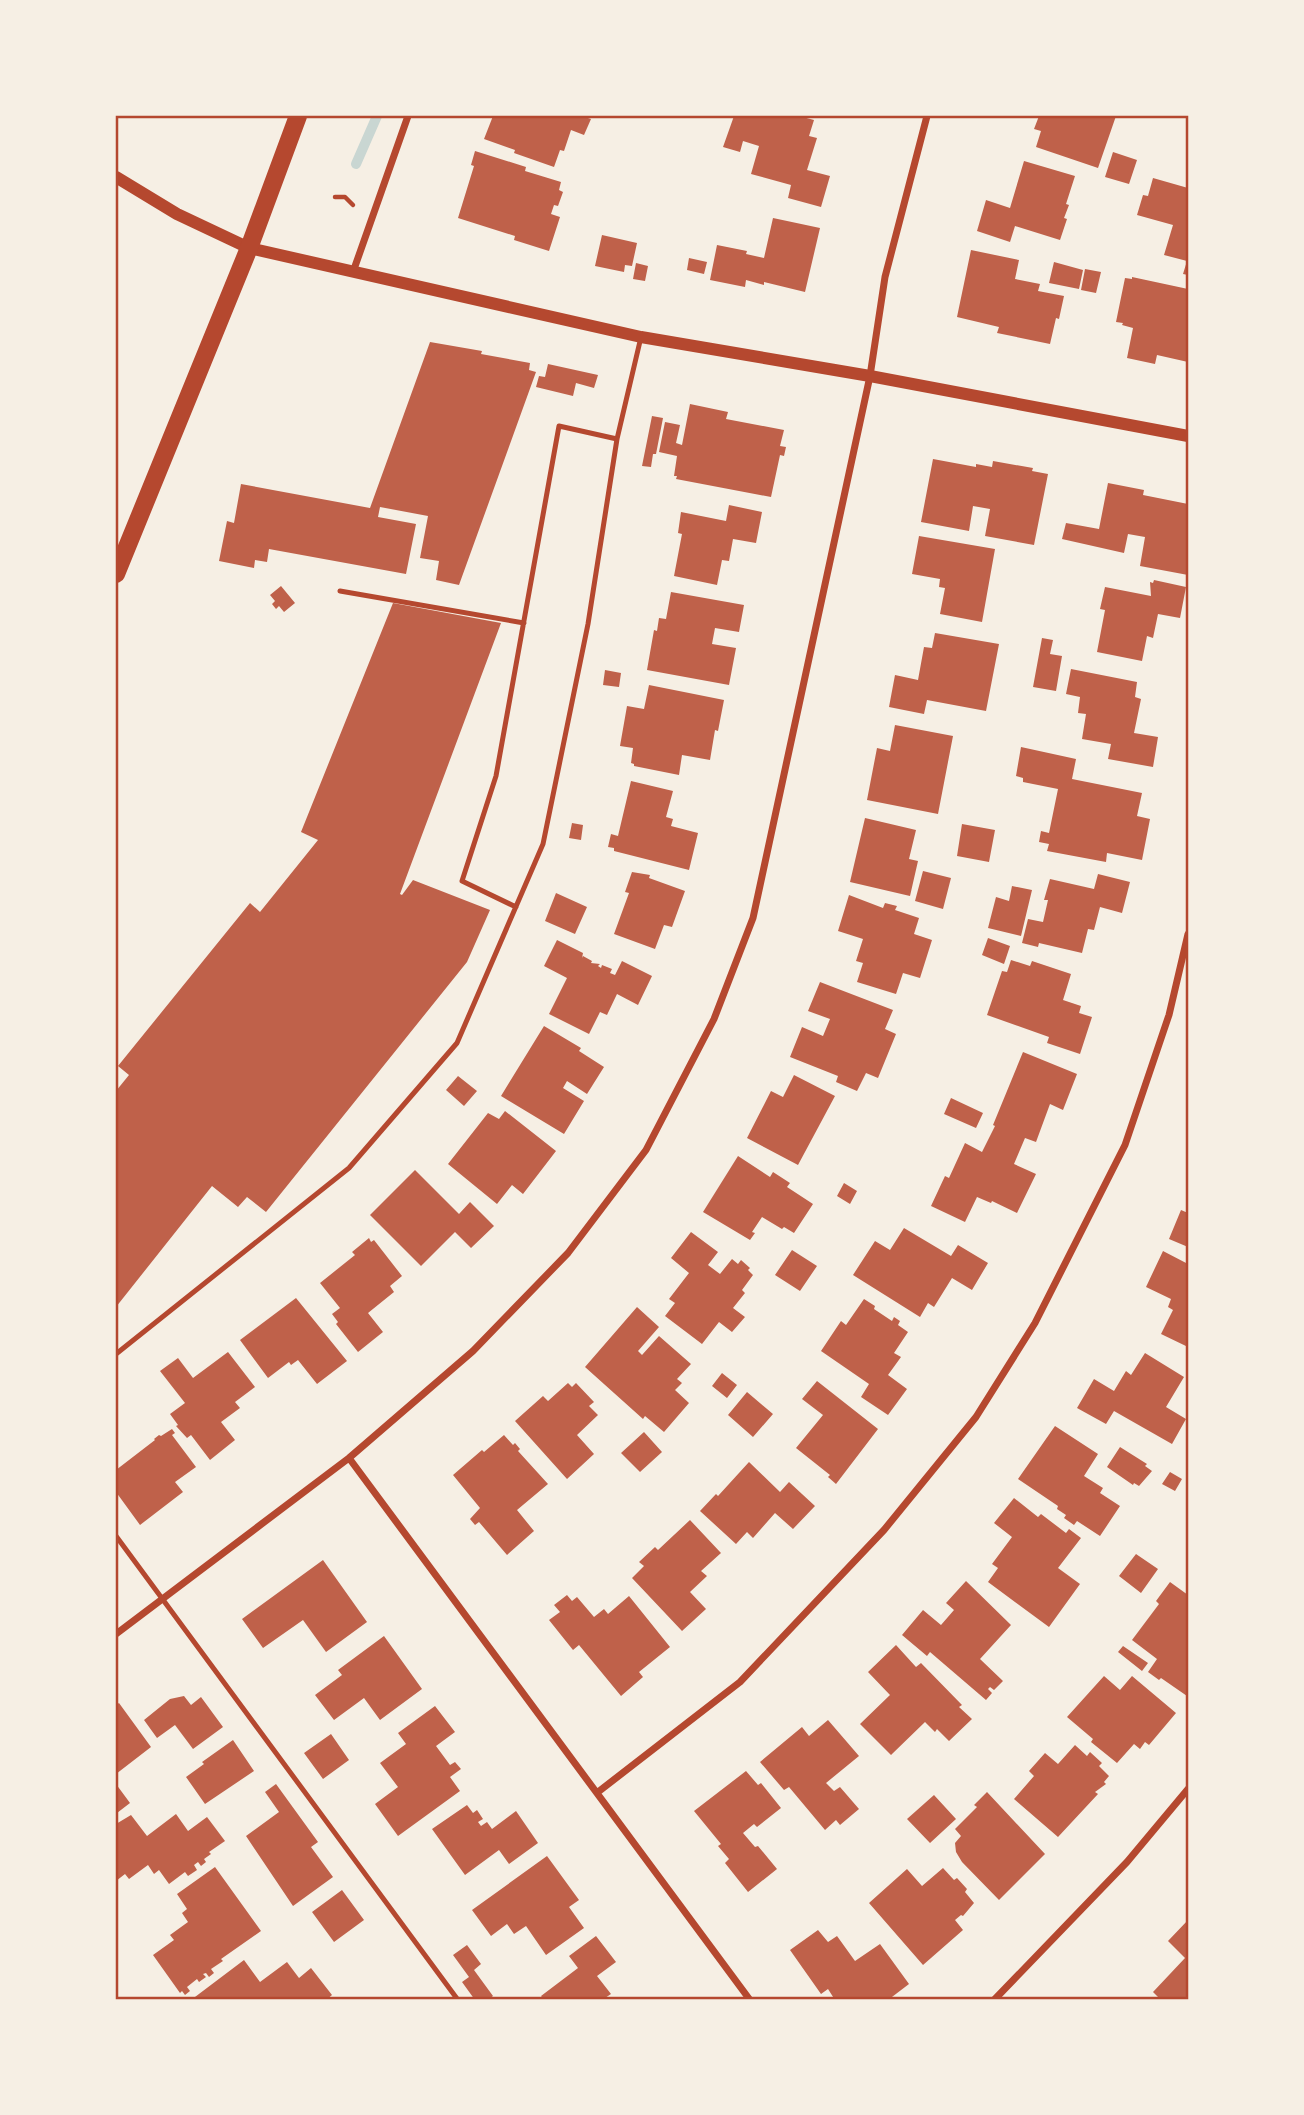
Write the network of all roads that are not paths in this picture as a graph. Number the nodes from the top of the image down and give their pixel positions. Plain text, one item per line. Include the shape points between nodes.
1 (298, 116) edge
2 (408, 116) edge
3 (927, 116) edge
4 (116, 177) edge
5 (249, 248) junction
6 (353, 273) junction
7 (641, 337) junction
8 (870, 376) junction
9 (1188, 436) edge
10 (617, 439) junction
11 (116, 575) edge
12 (340, 591) dead end
13 (524, 624) junction
14 (516, 906) junction
15 (1188, 934) edge
16 (116, 1354) edge
17 (349, 1458) junction
18 (116, 1536) edge
19 (162, 1598) junction
20 (116, 1634) edge
21 (1188, 1789) edge
22 (598, 1793) junction
23 (458, 2000) edge
24 (750, 2000) edge
25 (994, 2000) edge

1 - 5 main road
2 - 6 street
3 - 8 street via 885,277
4 - 5 street via 177,214
5 - 6 street
5 - 11 main road
6 - 7 street
7 - 8 street
7 - 10 lane
8 - 9 street
8 - 17 street via 753,918 714,1019 646,1150 568,1253 473,1352
10 - 13 lane via 559,426
10 - 14 lane via 588,624 543,844
12 - 13 lane
13 - 14 lane via 496,776 462,881
14 - 16 lane via 457,1043 349,1168
15 - 22 street via 1169,1015 1125,1145 1035,1323 976,1417 884,1530 740,1682
17 - 19 street
17 - 22 street
18 - 19 lane
19 - 20 street
19 - 23 lane
21 - 25 street via 1127,1862
22 - 24 street

